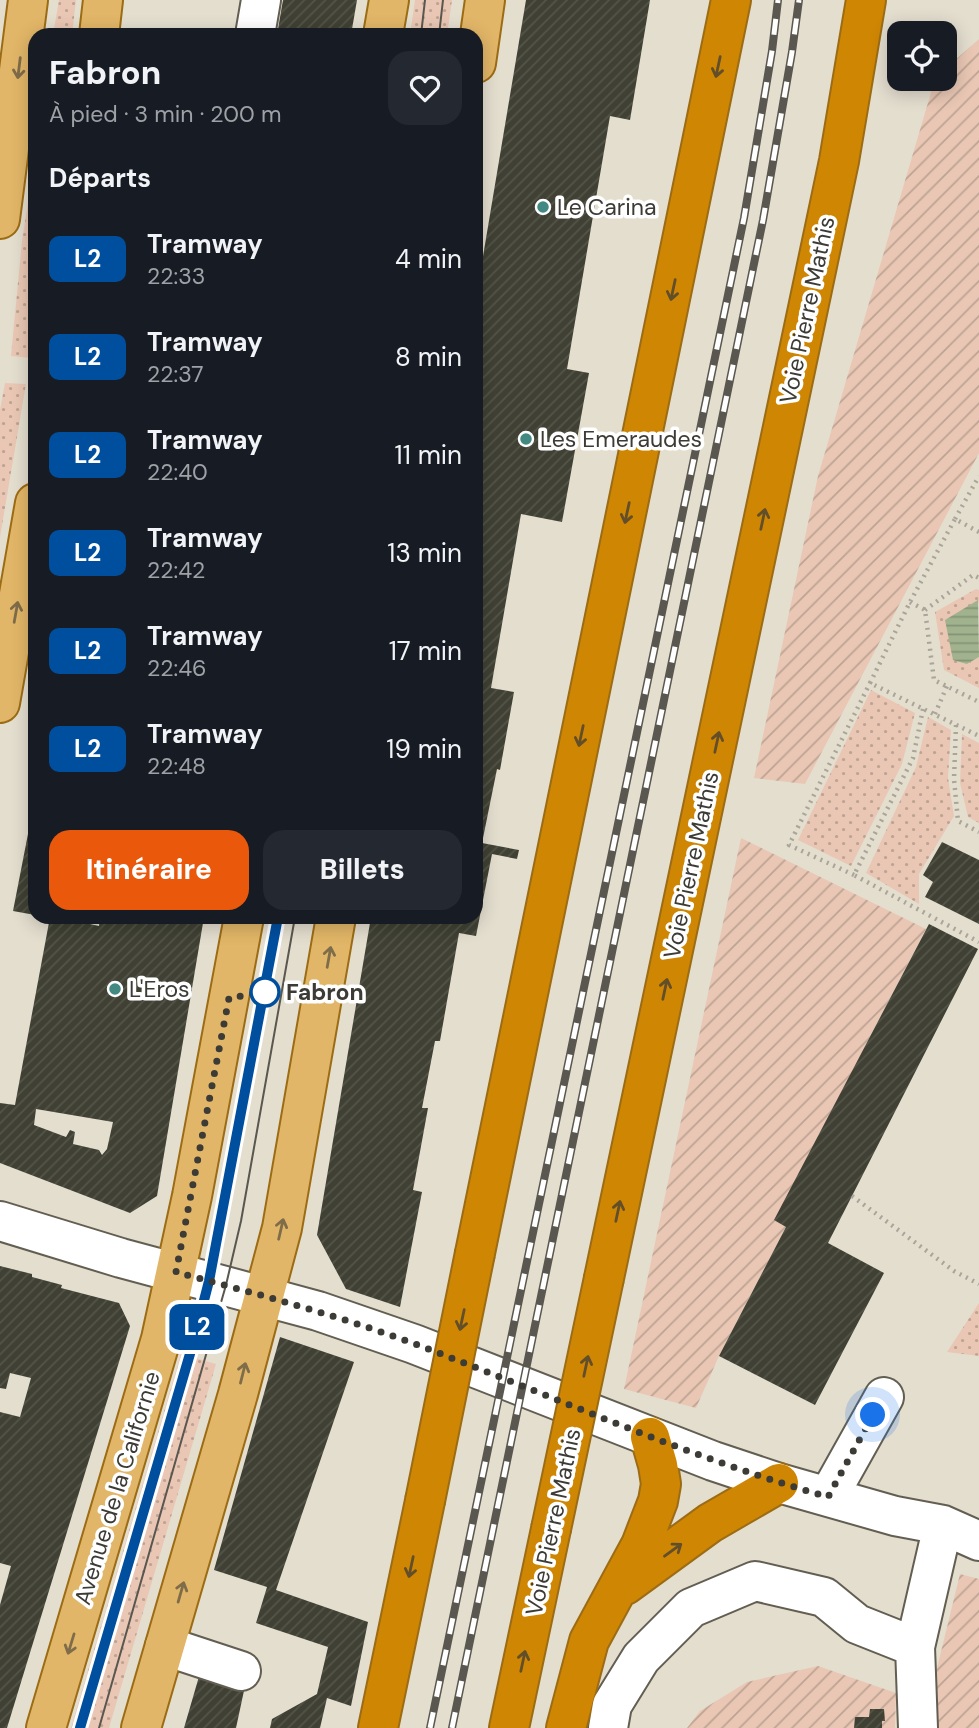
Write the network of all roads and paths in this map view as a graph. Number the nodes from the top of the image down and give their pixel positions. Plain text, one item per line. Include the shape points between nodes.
1 (27, 0) edge
2 (103, 0) edge
3 (261, 0) edge
4 (389, 0) edge
5 (485, 0) edge
6 (731, 0) edge
7 (866, 0) edge
8 (100, 28) edge
9 (257, 28) edge
10 (384, 28) edge
11 (481, 28) edge
12 (0, 219) edge
13 (979, 476) edge
14 (956, 519) junction
15 (979, 532) edge
16 (28, 543) edge
17 (979, 578) edge
18 (909, 602) junction
19 (925, 610) junction
20 (870, 683) junction
21 (947, 686) junction
22 (979, 702) edge
23 (0, 703) edge
24 (923, 709) junction
25 (935, 715) junction
26 (956, 725) junction
27 (979, 736) edge
28 (979, 832) edge
29 (854, 875) junction
30 (243, 924) edge
31 (335, 924) edge
32 (979, 942) edge
33 (852, 1196) dead end
34 (0, 1221) edge
35 (176, 1272) junction
36 (979, 1284) edge
37 (264, 1295) junction
38 (884, 1397) dead end
39 (650, 1437) junction
40 (779, 1483) junction
41 (828, 1497) junction
42 (961, 1522) edge
43 (979, 1541) edge
44 (618, 1591) junction
45 (165, 1646) junction
46 (915, 1647) junction
47 (241, 1671) dead end
48 (46, 1728) edge
49 (141, 1728) edge
50 (378, 1728) edge
51 (509, 1728) edge
52 (566, 1728) edge
53 (609, 1728) edge
54 (918, 1728) edge

1 -> 12 main road
2 - 8 main road
3 - 9 street
4 - 10 main road
5 - 11 main road
6 -> 50 highway, bridge
51 -> 7 highway, Voie Pierre Mathis, bridge via 839,161
13 - 14 path
14 - 15 path
14 - 18 path
23 -> 16 main road
17 - 19 path via 973,575
18 - 19 path
18 - 20 path
19 - 21 path via 934,680
20 - 24 path
20 - 29 path via 789,845
21 - 22 path
21 - 25 path
24 - 25 path
24 - 29 path via 913,758
25 - 26 path
26 - 27 path
26 - 28 path via 958,821
29 - 32 path
30 - 35 main road, Avenue de la Californie
37 -> 31 main road via 282,1227
33 - 36 path via 954,1271
34 - 35 street
35 - 37 street
35 -> 48 main road, Avenue de la Californie via 162,1339
37 - 39 street via 414,1344
45 -> 37 main road
38 - 41 street
39 - 40 street
39 - 44 highway via 661,1483 658,1501
40 - 41 street
44 -> 40 highway via 710,1523
41 - 42 street via 895,1516
42 - 43 street
42 - 46 street
44 - 52 highway via 589,1642
45 - 47 street
45 - 49 main road
46 - 53 street via 857,1624 824,1597 755,1581 691,1608 641,1658 612,1705
46 - 54 street

